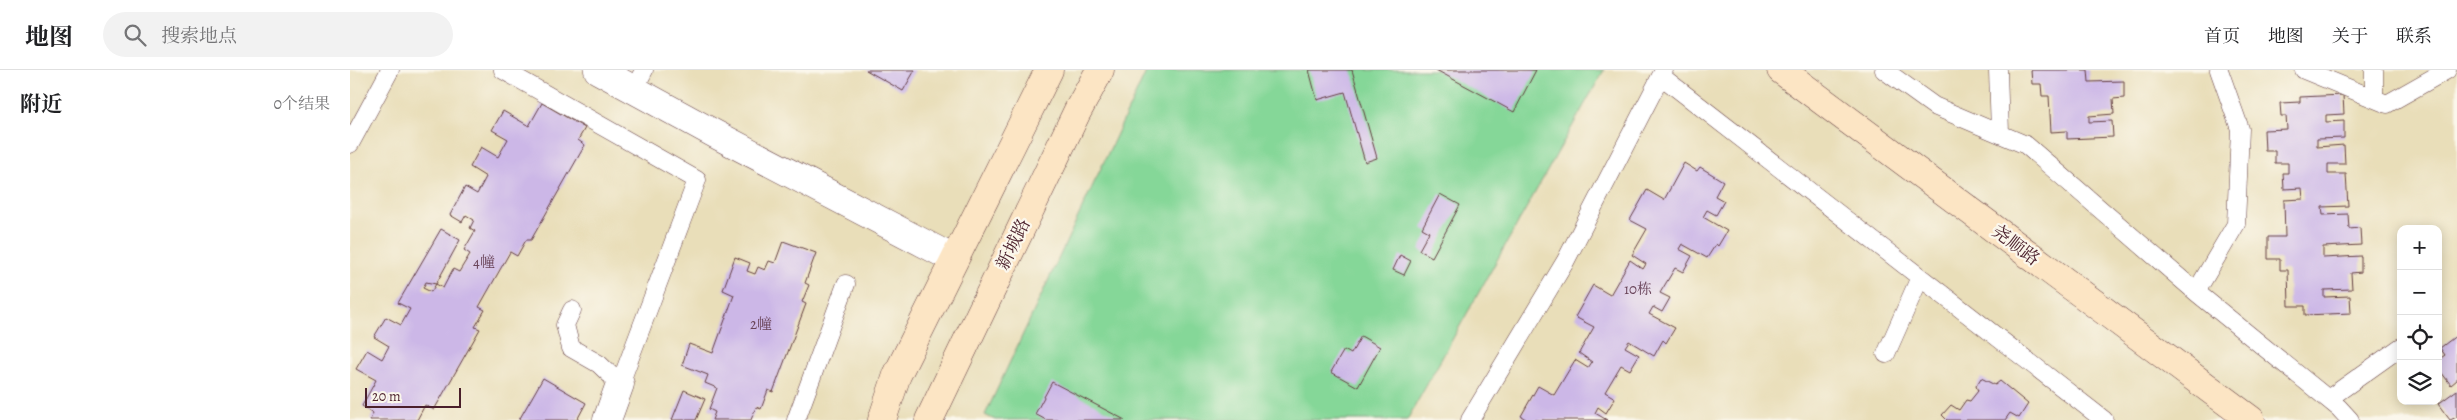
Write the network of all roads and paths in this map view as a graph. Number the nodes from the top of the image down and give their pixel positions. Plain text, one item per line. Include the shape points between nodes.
1 (390, 70) edge
2 (503, 70) edge
3 (598, 70) edge
4 (1049, 70) edge
5 (1100, 70) edge
6 (1781, 70) edge
7 (1884, 70) edge
8 (1998, 70) edge
9 (2220, 70) edge
10 (2304, 70) edge
11 (2374, 70) edge
12 (2447, 70) edge
13 (1663, 73) edge
14 (639, 80) edge
15 (2374, 98) junction
16 (2000, 133) junction
17 (350, 144) edge
18 (954, 259) junction
19 (1920, 277) junction
20 (846, 284) dead end
21 (2196, 292) junction
22 (572, 310) dead end
23 (2397, 350) edge
24 (1886, 354) dead end
25 (620, 384) junction
26 (2328, 399) junction
27 (606, 420) edge
28 (796, 420) edge
29 (882, 420) edge
30 (929, 420) edge
31 (1470, 420) edge
32 (2104, 420) edge
33 (2251, 420) edge
34 (2350, 420) edge

1 - 17 lane
2 - 25 lane via 698,180
3 - 14 street
4 - 18 main road
5 - 30 main road, 新城路
6 - 33 main road, 尧顺路
7 - 16 lane via 1934,106
8 - 16 lane
9 - 21 lane via 2240,129 2236,224
10 - 15 lane
11 - 15 lane
12 - 15 lane via 2387,104
13 - 19 lane
13 - 31 lane via 1565,262
14 - 18 street via 723,139
16 - 21 lane via 2026,145
18 - 29 main road via 898,375
19 - 24 lane
19 - 32 lane
20 - 28 lane
21 - 26 lane
22 - 25 lane via 566,325 571,348 599,364
23 - 26 lane
25 - 27 street
26 - 34 lane

